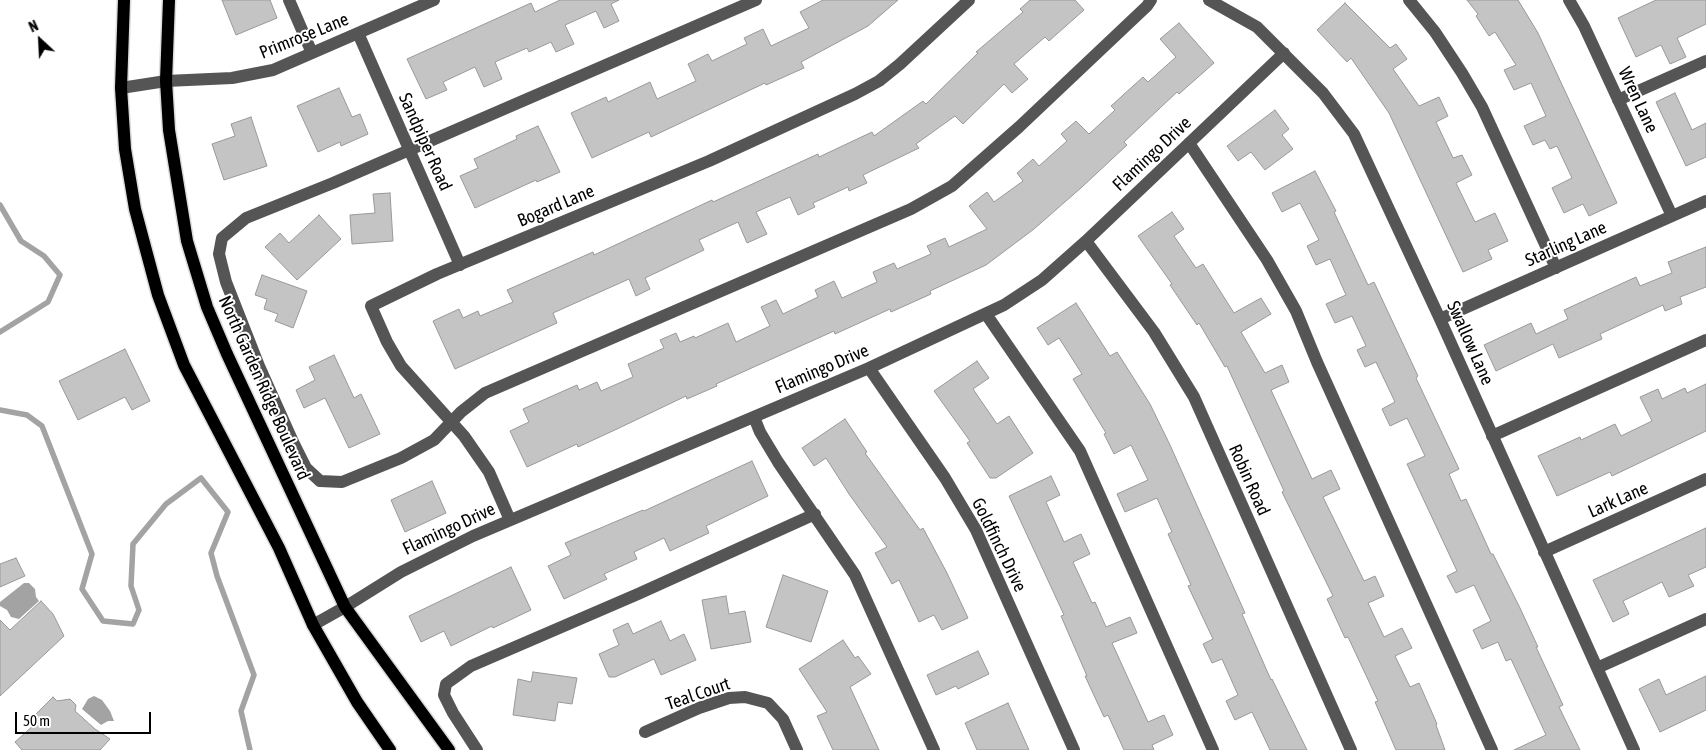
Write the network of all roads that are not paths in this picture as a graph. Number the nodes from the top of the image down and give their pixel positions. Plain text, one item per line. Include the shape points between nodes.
1 (124, 0) edge
2 (169, 0) edge
3 (289, 0) edge
4 (434, 0) edge
5 (756, 0) edge
6 (969, 0) edge
7 (1152, 0) edge
8 (1209, 0) edge
9 (1408, 0) edge
10 (1569, 0) edge
11 (358, 33) junction
12 (312, 53) junction
13 (1284, 53) junction
14 (1706, 60) edge
15 (166, 81) junction
16 (121, 88) junction
17 (1618, 100) junction
18 (1189, 144) junction
19 (409, 149) junction
20 (1706, 201) edge
21 (1672, 216) junction
22 (1086, 241) junction
23 (460, 265) junction
24 (1556, 268) junction
25 (986, 314) junction
26 (1440, 319) junction
27 (1706, 340) edge
28 (869, 368) junction
29 (754, 417) junction
30 (451, 422) junction
31 (1492, 436) junction
32 (1706, 479) edge
33 (815, 514) junction
34 (510, 520) junction
35 (1544, 552) junction
36 (345, 607) junction
37 (1706, 619) edge
38 (313, 625) junction
39 (1597, 668) junction
40 (645, 732) dead end
41 (390, 750) edge
42 (449, 750) edge
43 (477, 750) edge
44 (797, 750) edge
45 (934, 750) edge
46 (1074, 750) edge
47 (1213, 750) edge
48 (1351, 750) edge
49 (1492, 750) edge
50 (1634, 750) edge

1 - 16 main road
2 - 15 main road, North Garden Ridge Boulevard
3 - 12 street
4 - 11 street, Primrose Lane
5 - 19 street
6 - 23 street, Bogard Lane via 900,64 855,94 709,161
7 - 30 street via 952,186 911,209 506,383 485,393
8 - 13 street, Swallow Lane via 1257,27
9 - 24 street via 1435,32 1482,107
10 - 17 street, Wren Lane
11 - 12 street, Primrose Lane
11 - 19 street, Sandpiper Road
12 - 15 street, Primrose Lane via 273,70 232,78
13 - 18 street, Flamingo Drive
13 - 26 street, Swallow Lane via 1323,93 1354,134
14 - 17 street
15 - 16 street, Primrose Lane
15 - 36 main road, North Garden Ridge Boulevard via 169,130 188,241 207,307
16 - 38 main road via 125,149 135,208 158,295 184,366 279,548
17 - 21 street, Wren Lane
18 - 22 street, Flamingo Drive
18 - 49 street via 1267,260 1296,311
19 - 23 street, Sandpiper Road
19 - 30 street via 246,218 222,238 219,254 229,290 259,366 306,468 320,481 342,482 401,458 434,440
20 - 21 street, Starling Lane
21 - 24 street, Starling Lane
22 - 25 street, Flamingo Drive via 1042,280
22 - 48 street, Robin Road via 1154,332 1194,397
23 - 30 street, Bogard Lane via 370,306 401,366
24 - 26 street, Starling Lane
25 - 28 street, Flamingo Drive
25 - 47 street via 1080,451
26 - 31 street, Swallow Lane
27 - 31 street
28 - 29 street, Flamingo Drive
28 - 46 street, Goldfinch Drive via 945,478 976,530
29 - 33 street via 778,462
29 - 34 street, Flamingo Drive
30 - 34 street, Bogard Lane via 489,472
31 - 35 street, Swallow Lane
32 - 35 street, Lark Lane
33 - 43 street via 471,666 452,679 446,684 444,695
33 - 45 street via 855,575
34 - 36 street, Flamingo Drive via 400,572
35 - 39 street, Swallow Lane
36 - 38 street, Flamingo Drive
36 - 42 main road, North Garden Ridge Boulevard
37 - 39 street
38 - 41 main road via 357,702
39 - 50 street, Swallow Lane
40 - 44 street, Teal Court via 700,708 729,698 745,697 768,703 783,719

